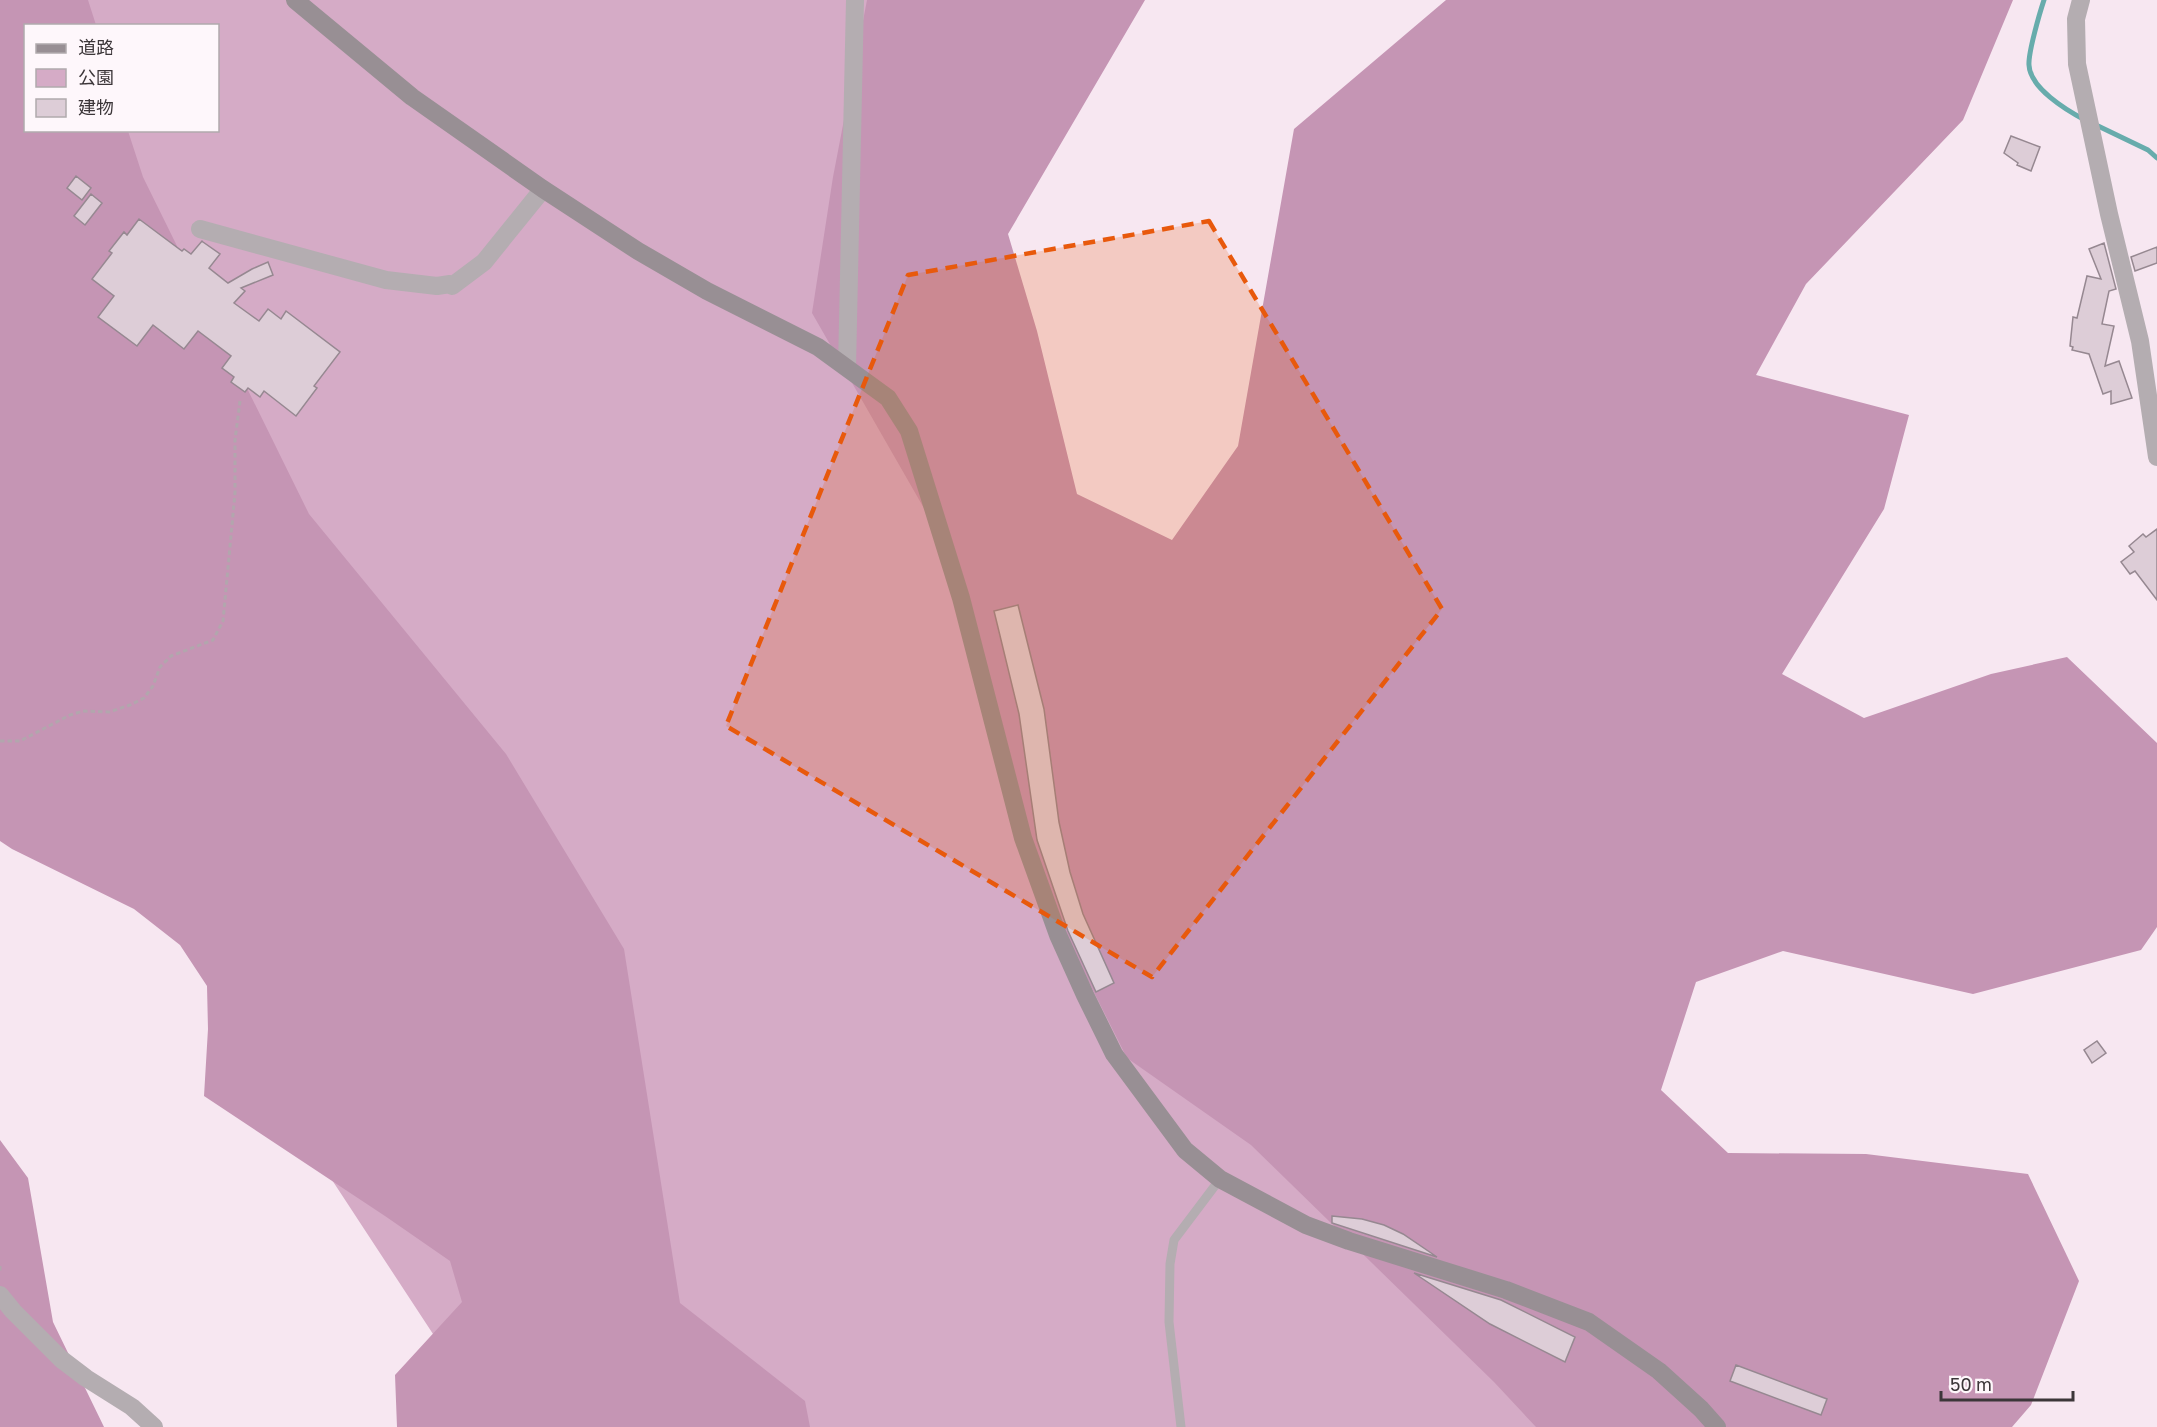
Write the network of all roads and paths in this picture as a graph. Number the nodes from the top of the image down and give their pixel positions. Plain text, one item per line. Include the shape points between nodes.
1 (295, 0) edge
2 (855, 0) edge
3 (2081, 0) edge
4 (543, 189) junction
5 (200, 229) dead end
6 (847, 367) junction
7 (240, 401) dead end
8 (2157, 457) edge
9 (0, 741) edge
10 (1220, 1179) junction
11 (0, 1266) edge
12 (0, 1273) edge
13 (0, 1295) edge
14 (154, 1427) edge
15 (1181, 1427) edge
16 (1717, 1427) edge

1 - 4 street via 412,97
2 - 6 street
3 - 8 street via 2076,19 2077,64 2140,341
4 - 5 street via 483,262 452,286 386,280
4 - 6 street via 638,251 707,291 819,347
6 - 10 street via 888,398 909,431 961,598 1023,838 1084,995 1114,1054 1185,1150
7 - 9 path via 223,621 213,640 171,656 160,667 144,698 130,705 109,712 83,711 20,741
10 - 15 lane via 1174,1240 1170,1264 1169,1322
10 - 16 street via 1306,1225 1506,1290 1588,1322 1659,1371
11 - 12 path
13 - 14 street via 61,1359 132,1407

